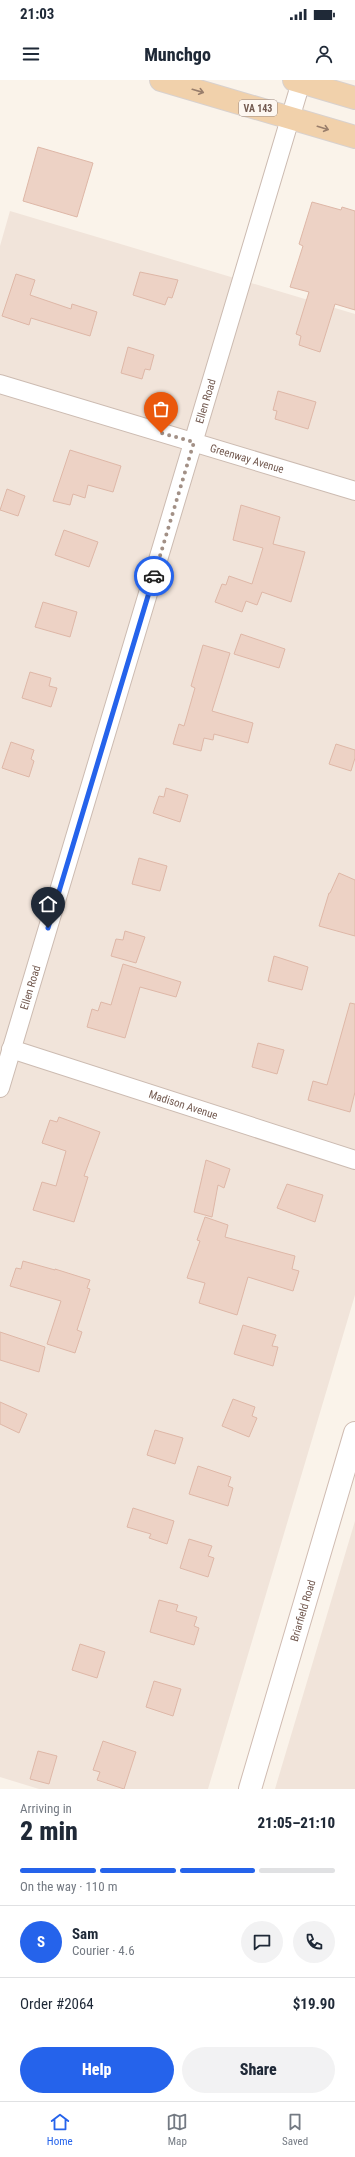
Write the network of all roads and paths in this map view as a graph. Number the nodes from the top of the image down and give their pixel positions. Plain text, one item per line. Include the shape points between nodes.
1 (161, 80) edge
2 (298, 81) edge
3 (355, 98) edge
4 (291, 118) junction
5 (355, 137) edge
6 (0, 384) edge
7 (194, 442) junction
8 (355, 491) edge
9 (11, 1049) junction
10 (0, 1088) edge
11 (355, 1160) edge
12 (355, 1432) edge
13 (250, 1789) edge

1 -> 4 main road, VA 143
2 - 3 main road
2 - 4 street, Ellen Road
4 -> 5 main road, VA 143
4 - 7 street, Ellen Road
6 - 7 street, Greenway Avenue
7 - 8 street, Greenway Avenue
7 - 9 street, Ellen Road
9 - 10 street, Ellen Road
9 - 11 street, Madison Avenue
12 - 13 main road, Briarfield Road

